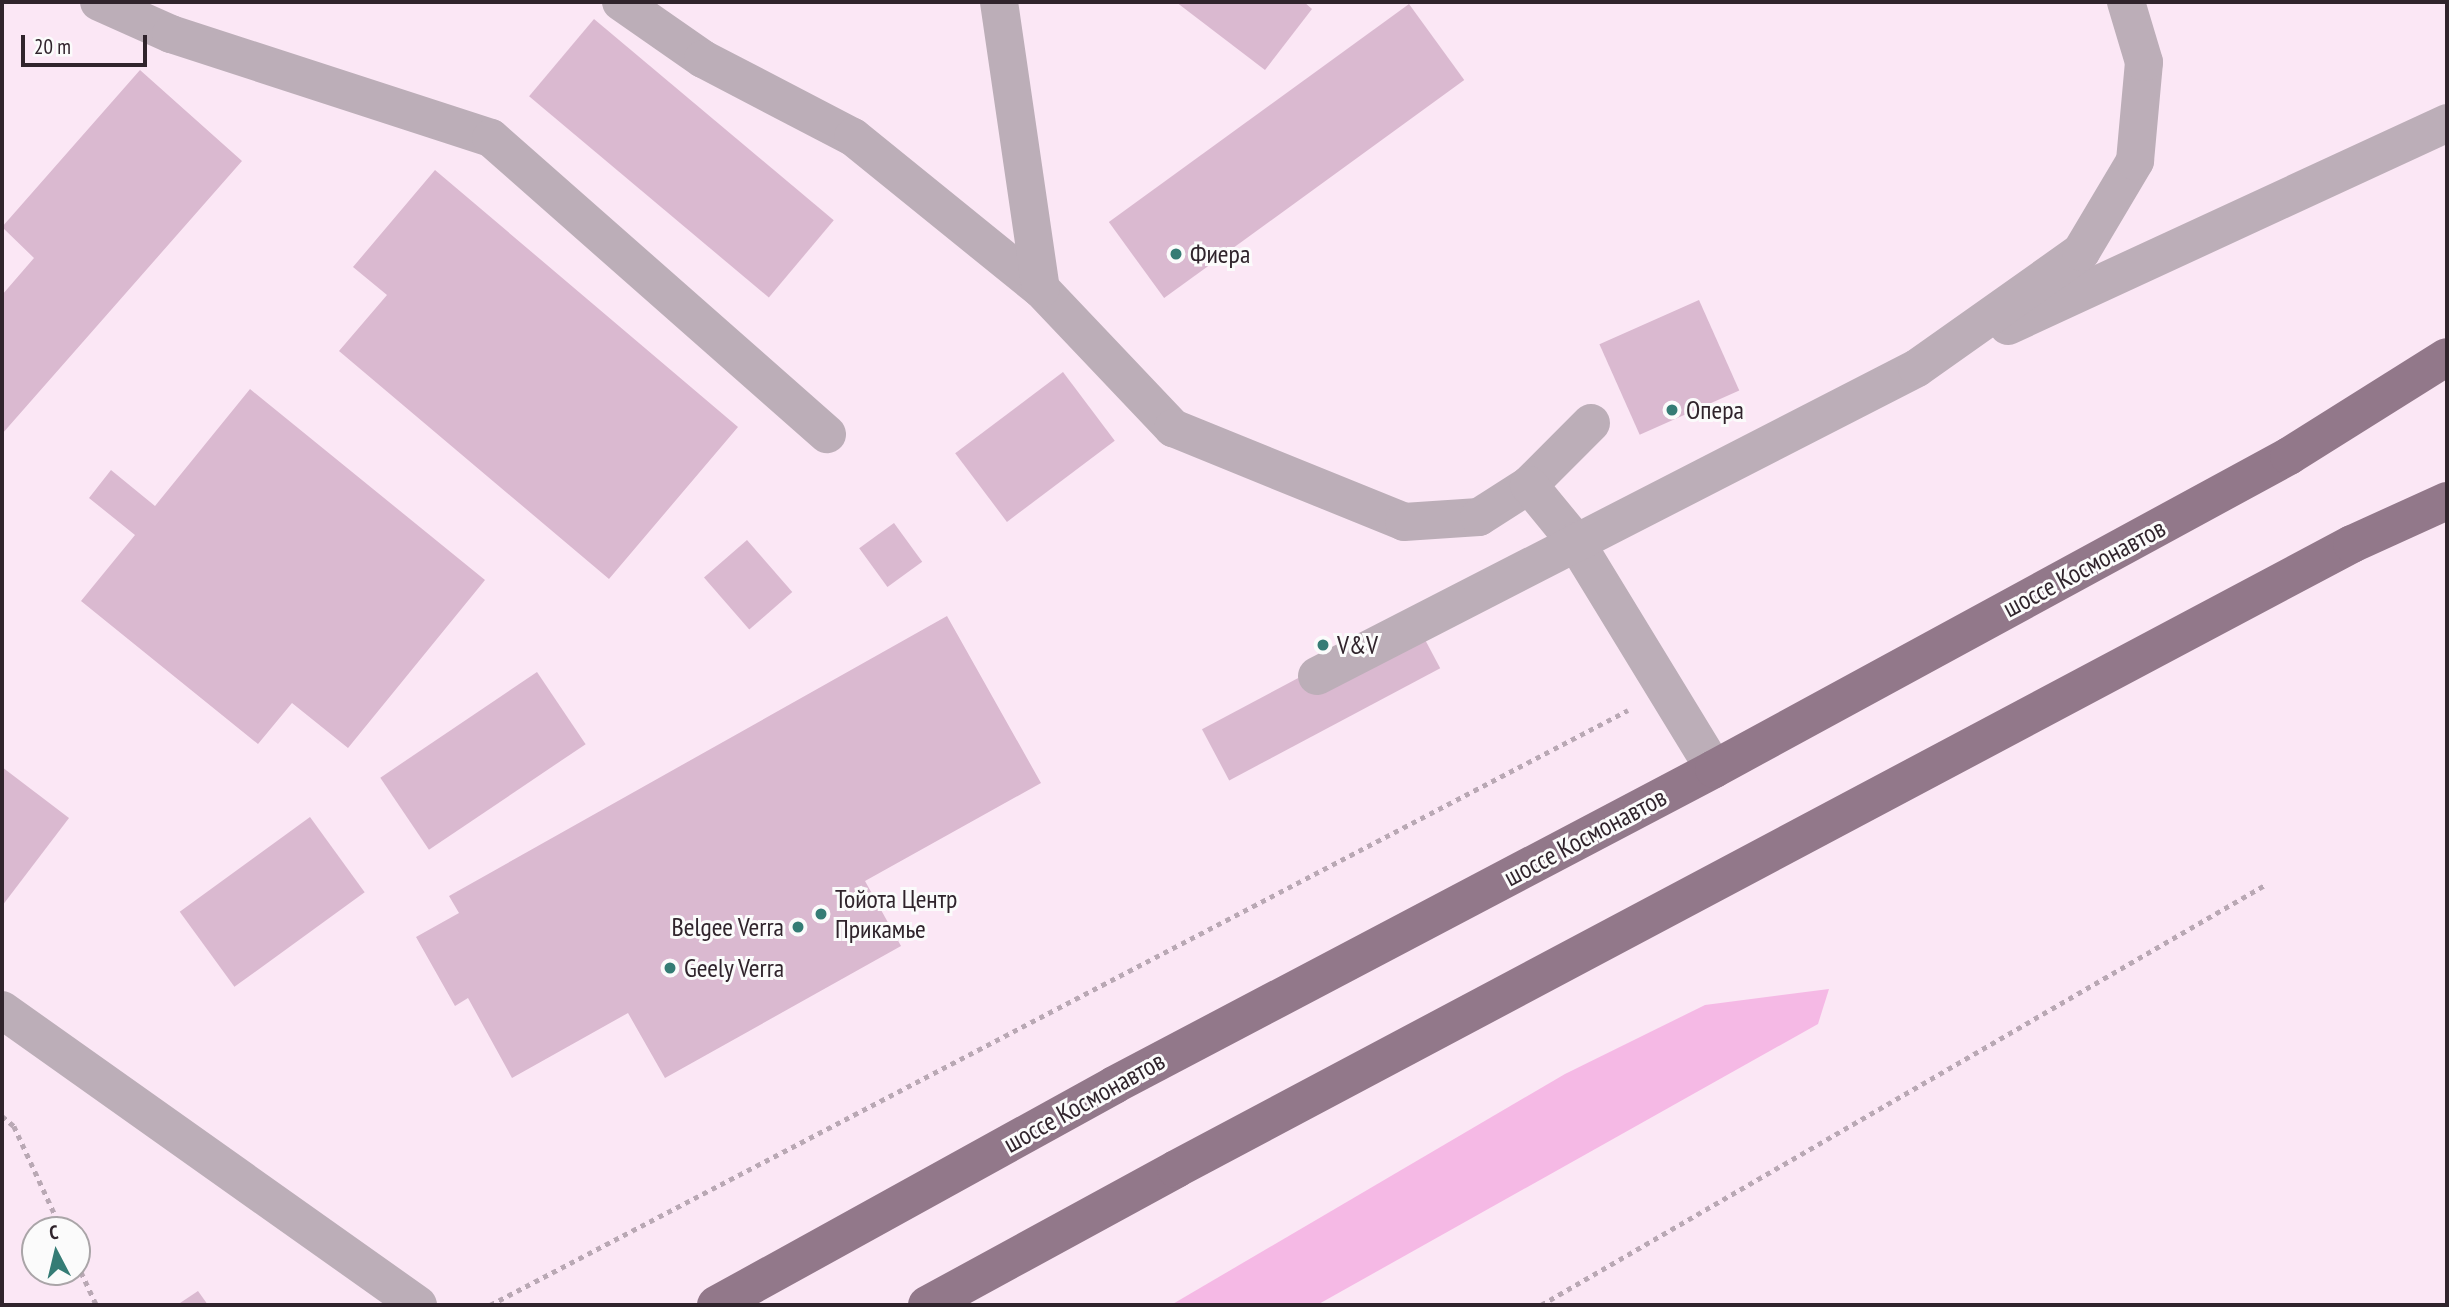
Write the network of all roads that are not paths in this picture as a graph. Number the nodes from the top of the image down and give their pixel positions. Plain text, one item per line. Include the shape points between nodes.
1 (99, 2) edge
2 (621, 2) edge
3 (999, 2) edge
4 (2126, 2) edge
5 (2447, 122) edge
6 (1041, 289) junction
7 (2447, 358) edge
8 (1917, 368) junction
9 (1591, 424) dead end
10 (827, 434) dead end
11 (1529, 485) junction
12 (2447, 501) edge
13 (1575, 541) junction
14 (1318, 676) dead end
15 (1714, 769) junction
16 (2, 1010) edge
17 (418, 1305) edge
18 (716, 1305) edge
19 (928, 1305) edge

1 - 10 street via 171,34 491,138
2 - 6 street via 704,60 853,137
3 - 6 street
4 - 8 street via 2144,62 2135,161 2081,252
5 - 8 street
6 - 11 street via 1174,428 1404,522 1479,517
7 - 15 main road, шоссе Космонавтов via 2289,456
8 - 13 street
9 - 11 street
11 - 13 street
12 - 19 main road via 2315,564 1188,1162
13 - 14 street
13 - 15 street
15 - 18 main road, шоссе Космонавтов via 1114,1085
16 - 17 street

